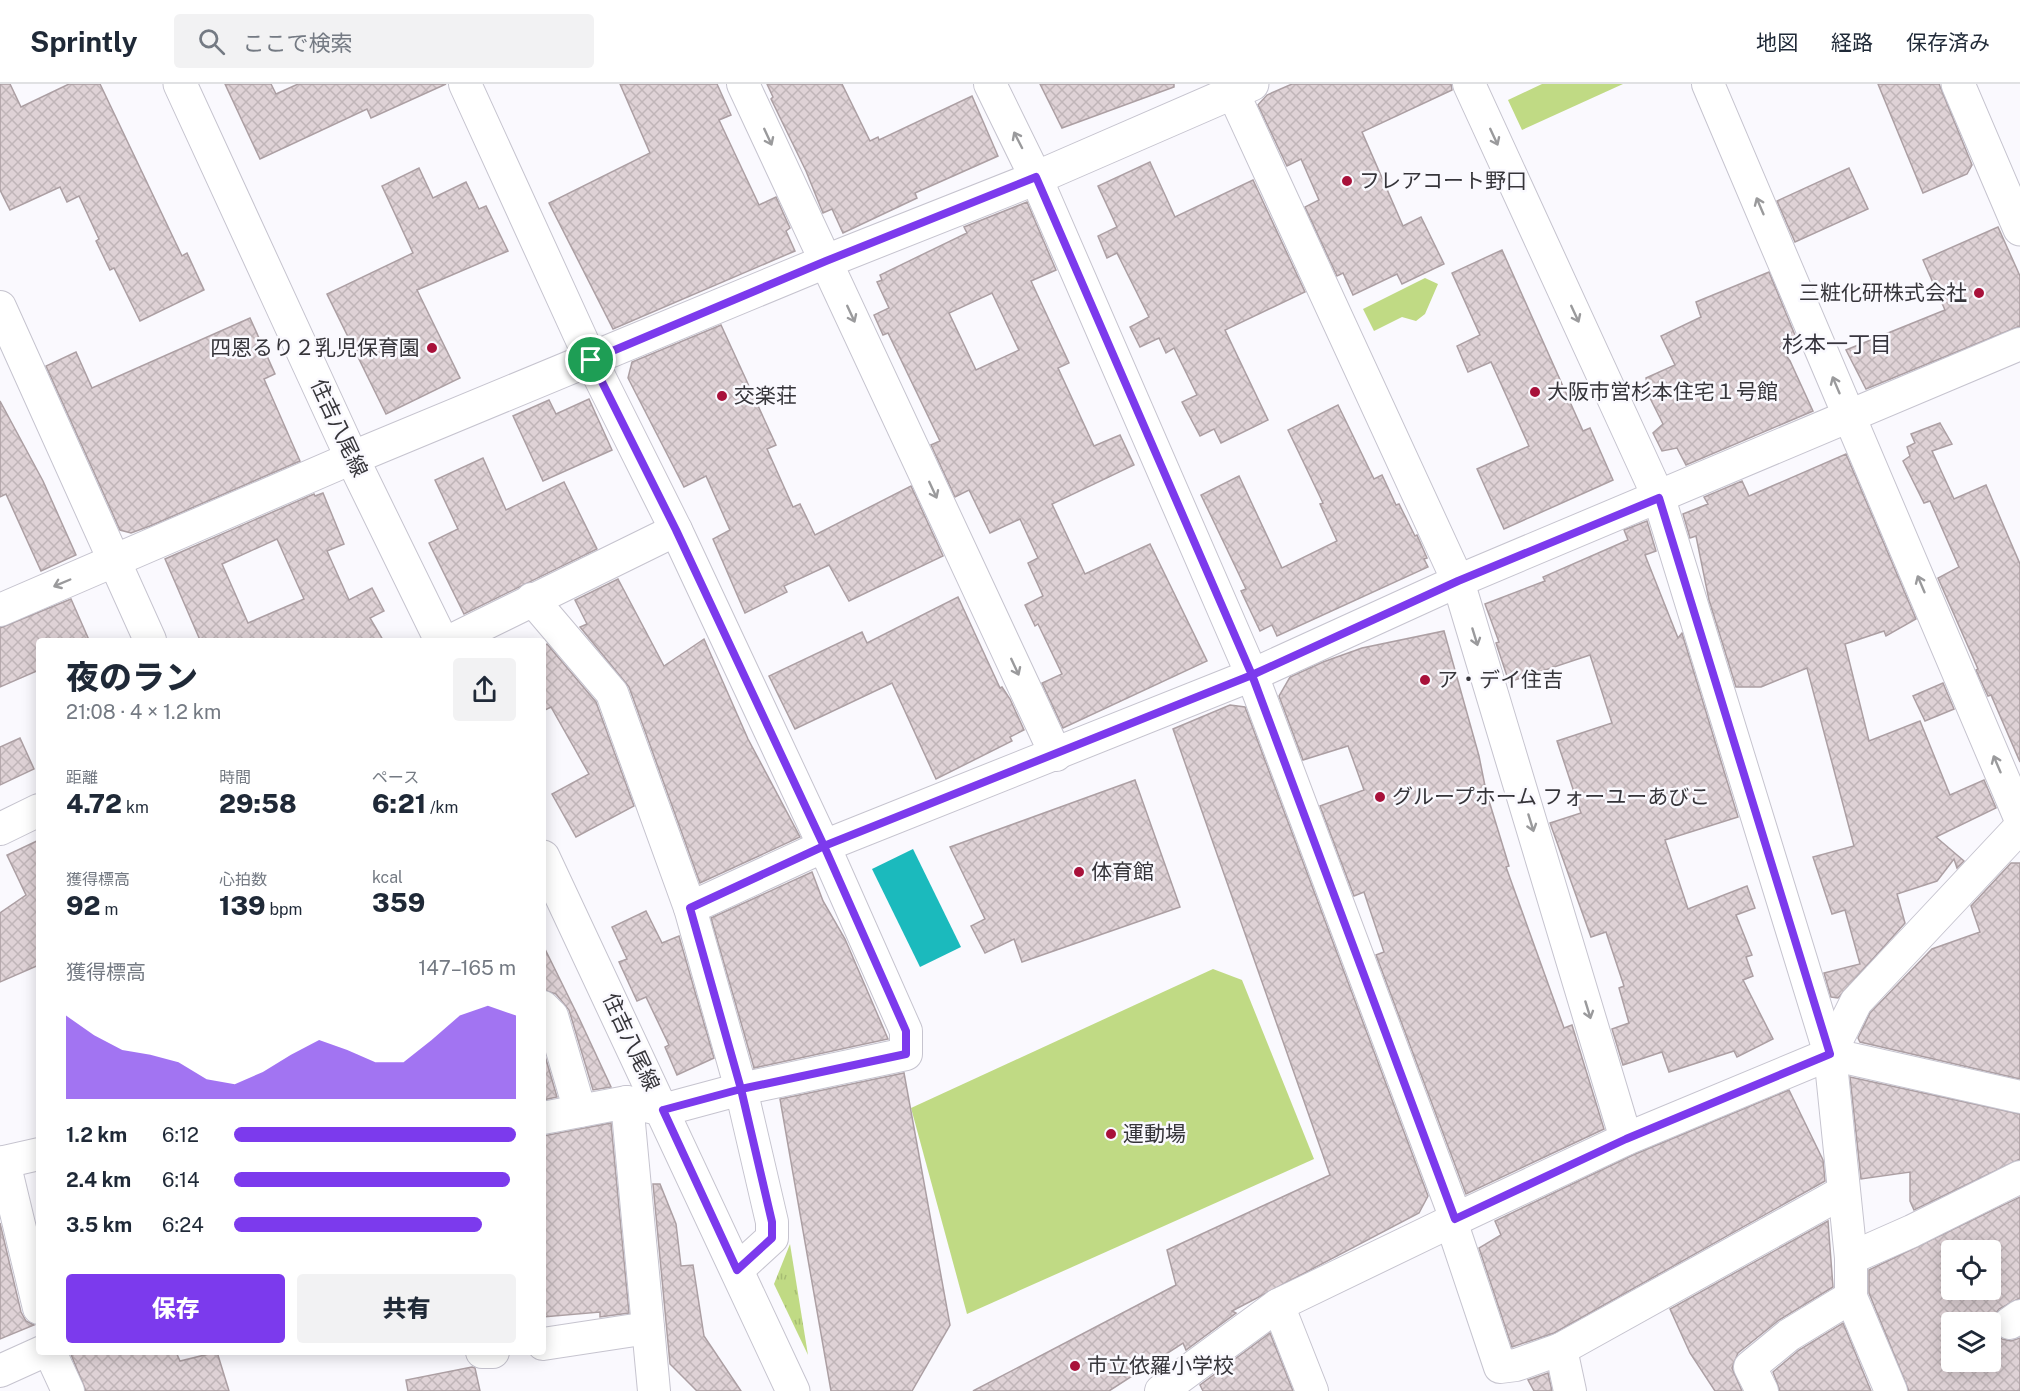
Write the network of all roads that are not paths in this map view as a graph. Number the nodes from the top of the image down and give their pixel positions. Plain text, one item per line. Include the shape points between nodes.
1 (180, 84) edge
2 (465, 84) edge
3 (743, 84) edge
4 (990, 84) edge
5 (1469, 84) edge
6 (1708, 84) edge
7 (1958, 84) edge
8 (1238, 87) edge
9 (1036, 177) junction
10 (2020, 228) edge
11 (826, 261) junction
12 (0, 307) edge
13 (2020, 344) edge
14 (591, 360) junction
15 (1850, 416) junction
16 (352, 458) junction
17 (1659, 498) junction
18 (676, 530) junction
19 (116, 560) junction
20 (1458, 581) junction
21 (532, 599) junction
22 (0, 610) edge
23 (149, 638) edge
24 (440, 638) edge
25 (456, 638) edge
26 (1252, 675) junction
27 (1056, 755) junction
28 (36, 811) edge
29 (2020, 818) edge
30 (2020, 827) edge
31 (0, 829) edge
32 (824, 846) junction
33 (546, 862) edge
34 (690, 908) junction
35 (546, 1010) edge
36 (1830, 1054) junction
37 (741, 1089) junction
38 (2020, 1097) edge
39 (627, 1102) junction
40 (663, 1110) junction
41 (580, 1111) junction
42 (546, 1117) edge
43 (1626, 1139) junction
44 (36, 1155) edge
45 (2, 1162) edge
46 (2020, 1177) edge
47 (1844, 1192) junction
48 (1455, 1219) junction
49 (1851, 1258) junction
50 (737, 1270) junction
51 (36, 1296) edge
52 (1851, 1297) junction
53 (1278, 1305) junction
54 (648, 1328) junction
55 (546, 1344) edge
56 (1561, 1349) junction
57 (36, 1355) edge
58 (51, 1355) edge
59 (0, 1371) edge
60 (68, 1391) edge
61 (654, 1391) edge
62 (793, 1391) edge
63 (1161, 1391) edge
64 (1312, 1391) edge
65 (1570, 1391) edge
66 (1762, 1391) edge
67 (1891, 1391) edge

1 - 16 main road, 住吉八尾線
2 - 14 street
3 -> 11 street
9 -> 4 street
5 -> 17 street
15 -> 6 street
7 - 10 main road
8 - 9 main road
8 - 20 street
9 - 11 main road
9 - 26 street
11 - 14 main road
11 -> 27 street
12 - 19 street
13 - 15 street
14 - 16 main road
14 - 18 street
15 - 17 street
29 -> 15 street
16 - 19 street
16 - 24 main road, 住吉八尾線
17 - 20 street
17 - 36 street
18 - 21 street
18 - 32 street
19 -> 22 street
19 - 23 street
20 - 26 street
20 -> 43 street
21 - 25 street
21 - 34 street via 612,693
26 - 27 street
26 - 48 street
27 - 32 street
28 - 31 street
30 - 36 street via 1856,1002
32 - 34 street
32 - 37 street via 906,1031 906,1054
33 - 40 main road, 住吉八尾線
34 - 37 street
35 - 41 street via 552,1016
36 - 38 street
36 - 43 street
36 - 47 street
37 - 40 street
37 - 50 street via 772,1222 772,1238
39 - 40 street
39 - 41 street
39 - 54 street
40 - 50 main road, 住吉八尾線
41 - 42 street
43 - 48 street
44 - 45 street
45 - 51 street
46 - 49 street
47 - 49 street
47 - 56 street
48 - 53 street
48 - 56 street via 1454,1230 1500,1366 1515,1365
49 - 52 street
50 - 62 main road, 住吉八尾線
52 - 66 street via 1789,1335 1750,1367
52 - 67 street
53 - 63 street
53 - 64 street
54 - 55 street
54 - 61 street
56 - 65 street
57 - 59 street
58 - 60 street

